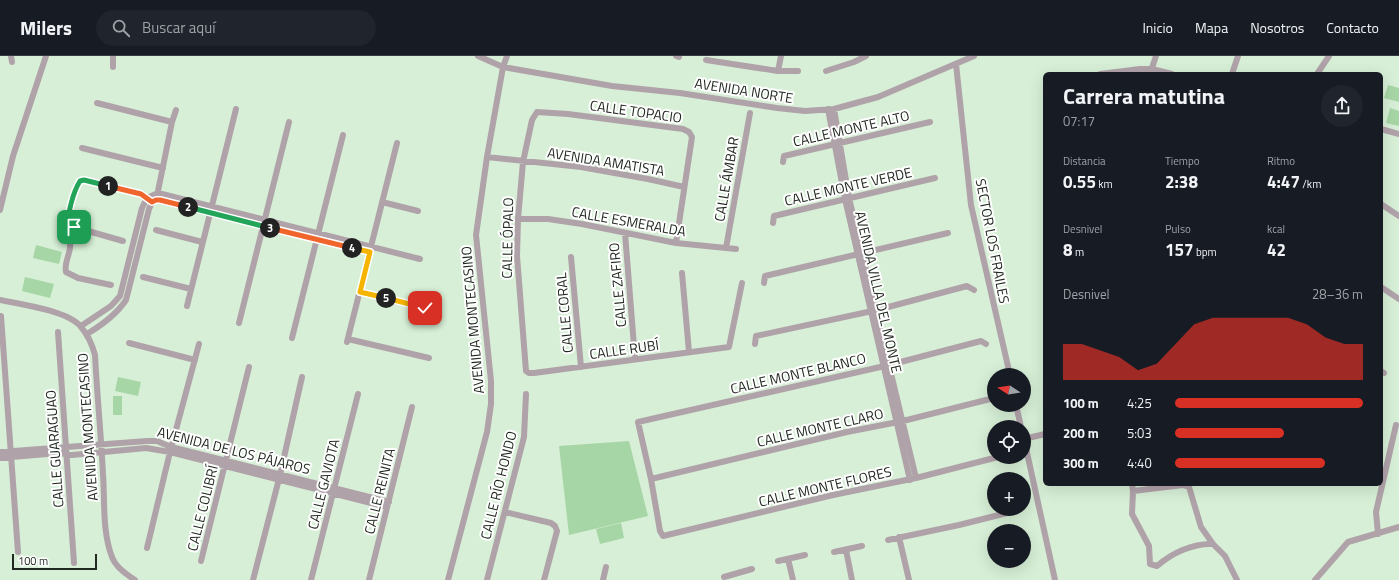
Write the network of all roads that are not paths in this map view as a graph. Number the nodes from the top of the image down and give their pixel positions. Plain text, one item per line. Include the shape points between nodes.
1 (46, 56) edge
2 (113, 56) edge
3 (478, 56) edge
4 (507, 56) edge
5 (781, 56) edge
6 (866, 56) edge
7 (974, 56) edge
8 (1156, 56) edge
9 (1238, 56) edge
10 (1329, 56) edge
11 (723, 59) edge
12 (853, 59) edge
13 (706, 60) dead end
14 (956, 64) junction
15 (114, 67) dead end
16 (503, 67) junction
17 (778, 70) junction
18 (826, 71) dead end
19 (1151, 71) edge
20 (798, 72) dead end
21 (1116, 72) edge
22 (1233, 72) edge
23 (1318, 72) edge
24 (97, 103) dead end
25 (236, 109) dead end
26 (831, 109) junction
27 (176, 110) dead end
28 (537, 112) joint
29 (750, 114) dead end
30 (172, 122) junction
31 (289, 122) dead end
32 (930, 122) dead end
33 (1383, 130) edge
34 (1399, 134) edge
35 (343, 135) dead end
36 (397, 143) dead end
37 (837, 143) junction
38 (82, 148) dead end
39 (487, 157) junction
40 (523, 162) junction
41 (783, 162) dead end
42 (163, 168) junction
43 (935, 178) dead end
44 (684, 187) junction
45 (158, 193) junction
46 (847, 198) junction
47 (152, 200) junction
48 (382, 202) junction
49 (1383, 205) edge
50 (210, 209) junction
51 (0, 210) edge
52 (418, 211) dead end
53 (1399, 216) edge
54 (518, 219) junction
55 (264, 223) junction
56 (773, 223) dead end
57 (68, 228) junction
58 (156, 230) dead end
59 (624, 233) junction
60 (948, 233) dead end
61 (317, 236) junction
62 (123, 241) dead end
63 (202, 242) junction
64 (676, 243) junction
65 (726, 248) junction
66 (736, 249) dead end
67 (370, 250) junction
68 (131, 253) junction
69 (860, 254) junction
70 (138, 255) junction
71 (571, 257) dead end
72 (420, 259) dead end
73 (127, 269) junction
74 (134, 270) junction
75 (682, 273) dead end
76 (143, 277) dead end
77 (742, 283) dead end
78 (764, 283) dead end
79 (111, 285) dead end
80 (1383, 288) edge
81 (191, 289) junction
82 (974, 290) dead end
83 (360, 292) junction
84 (1399, 299) edge
85 (0, 300) edge
86 (187, 306) dead end
87 (425, 308) dead end
88 (874, 311) junction
89 (1, 316) dead end
90 (239, 323) dead end
91 (81, 326) junction
92 (58, 332) dead end
93 (87, 334) junction
94 (292, 338) dead end
95 (130, 343) dead end
96 (199, 344) dead end
97 (755, 344) dead end
98 (986, 344) dead end
99 (689, 352) junction
100 (429, 358) dead end
101 (635, 359) junction
102 (195, 360) junction
103 (886, 366) junction
104 (249, 367) dead end
105 (526, 367) joint
106 (581, 367) junction
107 (1008, 368) edge
108 (302, 377) dead end
109 (358, 394) dead end
110 (526, 394) dead end
111 (987, 400) edge
112 (412, 408) dead end
113 (900, 422) junction
114 (1396, 425) dead end
115 (1043, 434) edge
116 (1031, 437) edge
117 (101, 444) junction
118 (170, 450) junction
119 (66, 451) junction
120 (0, 452) edge
121 (102, 453) junction
122 (11, 454) junction
123 (0, 458) edge
124 (987, 460) edge
125 (225, 464) junction
126 (1029, 464) edge
127 (279, 477) junction
128 (651, 479) junction
129 (913, 479) junction
130 (1383, 482) edge
131 (1132, 486) edge
132 (1175, 486) edge
133 (1186, 486) edge
134 (1382, 486) edge
135 (334, 491) junction
136 (1133, 491) junction
137 (388, 505) junction
138 (505, 512) junction
139 (995, 516) edge
140 (1399, 527) edge
141 (1378, 534) junction
142 (899, 537) junction
143 (888, 540) dead end
144 (1213, 544) junction
145 (862, 546) dead end
146 (147, 548) dead end
147 (846, 550) junction
148 (18, 552) dead end
149 (834, 552) dead end
150 (805, 555) dead end
151 (788, 559) junction
152 (201, 561) dead end
153 (778, 561) dead end
154 (74, 563) dead end
155 (606, 567) dead end
156 (752, 569) dead end
157 (724, 577) dead end
158 (736, 577) edge
159 (135, 580) edge
160 (254, 580) edge
161 (312, 580) edge
162 (369, 580) edge
163 (448, 580) edge
164 (487, 580) edge
165 (544, 580) edge
166 (603, 580) edge
167 (793, 580) edge
168 (852, 580) edge
169 (909, 580) edge
170 (1055, 580) edge
171 (1237, 580) edge
172 (1315, 580) edge

1 - 51 street via 13,156
2 - 15 street
3 - 16 street, AVENIDA NORTE
4 - 16 street, AVENIDA MONTECASINO
5 - 17 street
6 - 12 street
7 - 14 street, AVENIDA NORTE
8 - 19 street
9 - 22 street
10 - 23 street
11 - 13 street
11 - 17 street
12 - 18 street
14 - 26 street, AVENIDA NORTE via 878,96
14 - 107 street, SECTOR LOS FRAILES via 971,205
16 - 26 street, AVENIDA NORTE via 612,86 680,92 777,108 805,111
16 - 39 street, AVENIDA MONTECASINO
17 - 20 street
19 - 21 street via 1140,69
24 - 30 street
25 - 50 street
26 - 37 street, AVENIDA VILLA DEL MONTE
27 - 30 street
28 - 40 street, CALLE ÓPALO via 532,120
28 - 44 street, CALLE TOPACIO via 687,130 692,137
29 - 65 street, CALLE ÁMBAR
30 - 42 street
31 - 55 street
32 - 37 street, CALLE MONTE ALTO
33 - 34 street
35 - 61 street
36 - 48 street
37 - 41 street, CALLE MONTE ALTO via 784,156
37 - 46 street, AVENIDA VILLA DEL MONTE
38 - 42 street
39 - 40 street, AVENIDA AMATISTA
39 - 163 street, AVENIDA MONTECASINO via 476,235 491,404 487,432
40 - 44 street, AVENIDA AMATISTA via 581,167
40 - 54 street, CALLE ÓPALO
42 - 45 street
43 - 46 street, CALLE MONTE VERDE
44 - 64 street, CALLE TOPACIO
45 - 47 street
45 - 47 street
45 - 50 street
46 - 56 street, CALLE MONTE VERDE via 774,216
46 - 69 street, AVENIDA VILLA DEL MONTE
47 - 50 street
47 - 57 street via 141,194 80,181 67,220
47 - 68 street via 142,208
47 - 70 street
48 - 52 street
48 - 67 street
49 - 53 street
50 - 55 street
50 - 63 street
54 - 59 street, CALLE ESMERALDA via 556,220
54 - 105 street, CALLE ÓPALO via 517,256
55 - 61 street
55 - 90 street
57 - 62 street via 74,227
57 - 79 street via 70,250 66,272 78,278
58 - 63 street
59 - 64 street, CALLE ESMERALDA
59 - 101 street, CALLE ZAFIRO
60 - 69 street
61 - 67 street
61 - 94 street
63 - 81 street
64 - 65 street, CALLE ESMERALDA
65 - 66 street, CALLE ESMERALDA
67 - 72 street
67 - 83 street
68 - 70 street
68 - 73 street
69 - 78 street via 765,276
69 - 88 street, AVENIDA VILLA DEL MONTE
70 - 74 street
71 - 106 street, CALLE CORAL
73 - 74 street
73 - 91 street via 120,296 111,306
74 - 93 street via 126,300 120,310
75 - 99 street
76 - 81 street
77 - 99 street, CALLE RUBÍ via 729,347
80 - 84 street
81 - 86 street
82 - 88 street via 967,286
83 - 87 street
83 - 100 street via 348,341
85 - 91 street, AVENIDA MONTECASINO via 66,316
88 - 97 street via 756,336
88 - 103 street, AVENIDA VILLA DEL MONTE
89 - 122 street
91 - 93 street, AVENIDA MONTECASINO
92 - 119 street, CALLE GUARAGUAO
93 - 117 street, AVENIDA MONTECASINO via 95,355
95 - 102 street
96 - 102 street
98 - 103 street, CALLE MONTE BLANCO via 982,341
99 - 101 street, CALLE RUBÍ
101 - 106 street, CALLE RUBÍ
102 - 118 street
103 - 113 street, AVENIDA VILLA DEL MONTE
103 - 128 street, CALLE MONTE BLANCO via 638,422
104 - 125 street, CALLE COLIBRÍ
105 - 106 street, CALLE RUBÍ via 529,373
108 - 127 street
109 - 135 street, CALLE GAVIOTA
110 - 138 street, CALLE RÍO HONDO via 524,437
111 - 113 street, CALLE MONTE CLARO
112 - 137 street, CALLE REINITA
113 - 128 street, CALLE MONTE CLARO via 847,432
113 - 129 street, AVENIDA VILLA DEL MONTE
114 - 130 street
115 - 116 street
117 - 118 street, AVENIDA DE LOS PÁJAROS via 157,441
117 - 119 street, AVENIDA DE LOS PÁJAROS
117 - 121 street, AVENIDA MONTECASINO
118 - 121 street, AVENIDA DE LOS PÁJAROS via 146,448
118 - 125 street, AVENIDA DE LOS PÁJAROS
118 - 146 street
119 - 121 street, AVENIDA DE LOS PÁJAROS
119 - 122 street, AVENIDA DE LOS PÁJAROS
119 - 154 street, CALLE GUARAGUAO
120 - 122 street, AVENIDA DE LOS PÁJAROS
121 - 159 street, AVENIDA MONTECASINO via 105,519 112,558 120,569
122 - 123 street, AVENIDA DE LOS PÁJAROS
122 - 148 street
124 - 129 street, CALLE MONTE FLORES
125 - 127 street, AVENIDA DE LOS PÁJAROS
125 - 152 street, CALLE COLIBRÍ
126 - 170 street
127 - 135 street, AVENIDA DE LOS PÁJAROS
127 - 160 street
128 - 129 street, CALLE MONTE FLORES via 663,536 833,495
131 - 136 street
132 - 136 street
133 - 144 street via 1189,487 1201,527
134 - 141 street via 1376,512
135 - 137 street, AVENIDA DE LOS PÁJAROS
135 - 161 street, CALLE GAVIOTA
136 - 144 street via 1132,514 1149,546 1150,564 1157,566 1181,551 1201,543
137 - 162 street, CALLE REINITA
138 - 164 street, CALLE RÍO HONDO
138 - 165 street via 552,523 555,526
139 - 142 street
140 - 141 street
141 - 172 street via 1348,542
142 - 143 street
142 - 169 street
144 - 171 street via 1225,556
145 - 147 street
147 - 149 street
147 - 168 street
150 - 151 street
151 - 153 street
151 - 167 street
155 - 166 street
156 - 158 street
157 - 158 street

